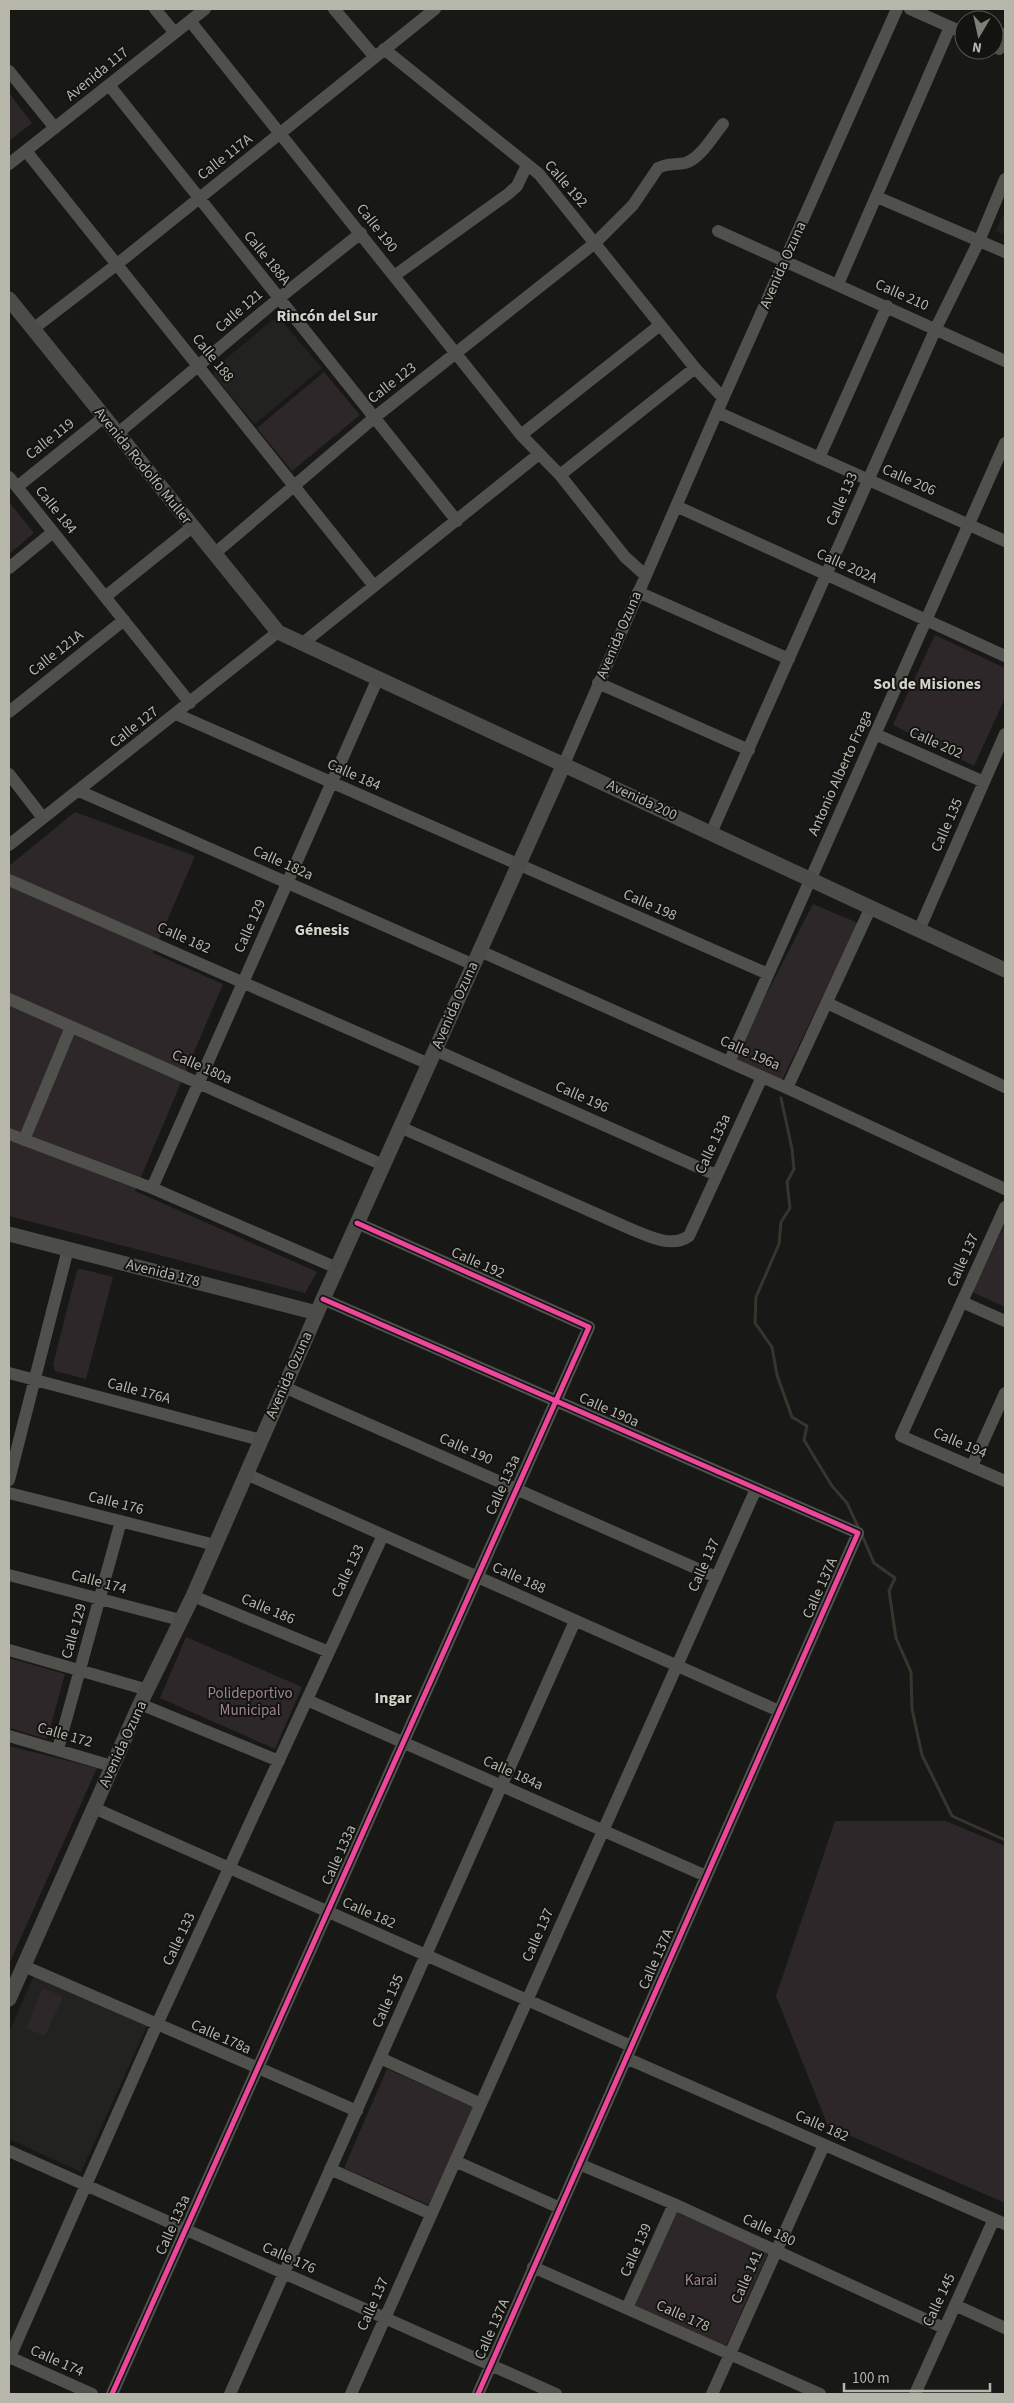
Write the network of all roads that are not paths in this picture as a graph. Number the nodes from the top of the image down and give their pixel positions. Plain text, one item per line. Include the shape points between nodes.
1 (155, 9) edge
2 (205, 9) edge
3 (334, 9) edge
4 (435, 9) edge
5 (896, 9) edge
6 (910, 9) edge
7 (190, 21) junction
8 (950, 27) junction
9 (954, 29) edge
10 (174, 33) junction
11 (379, 53) junction
12 (9, 71) edge
13 (110, 84) junction
14 (723, 124) dead end
15 (55, 128) junction
16 (281, 133) junction
17 (26, 151) junction
18 (9, 164) edge
19 (527, 165) junction
20 (1005, 179) edge
21 (877, 197) junction
22 (198, 198) junction
23 (718, 231) dead end
24 (361, 233) junction
25 (979, 241) junction
26 (595, 243) junction
27 (1005, 252) edge
28 (784, 262) junction
29 (116, 265) junction
30 (394, 276) junction
31 (838, 284) junction
32 (9, 299) edge
33 (278, 299) junction
34 (887, 306) junction
35 (660, 325) junction
36 (936, 328) junction
37 (33, 329) junction
38 (456, 353) junction
39 (1005, 361) edge
40 (199, 367) junction
41 (695, 368) junction
42 (723, 398) junction
43 (717, 412) junction
44 (104, 417) junction
45 (375, 417) junction
46 (117, 434) junction
47 (521, 435) junction
48 (1005, 443) edge
49 (539, 454) junction
50 (819, 458) junction
51 (560, 475) junction
52 (868, 480) junction
53 (13, 482) edge
54 (295, 486) junction
55 (676, 506) junction
56 (457, 521) junction
57 (969, 525) junction
58 (192, 527) junction
59 (53, 532) junction
60 (1005, 541) edge
61 (214, 554) junction
62 (9, 568) edge
63 (645, 575) junction
64 (826, 575) junction
65 (374, 586) junction
66 (638, 592) junction
67 (105, 597) junction
68 (927, 619) junction
69 (124, 620) junction
70 (278, 632) junction
71 (303, 643) junction
72 (1005, 656) edge
73 (789, 659) junction
74 (378, 678) junction
75 (598, 683) junction
76 (190, 703) junction
77 (9, 712) edge
78 (176, 714) junction
79 (875, 734) junction
80 (1005, 734) edge
81 (749, 750) junction
82 (564, 764) junction
83 (9, 774) edge
84 (332, 782) junction
85 (984, 782) junction
86 (80, 791) junction
87 (43, 818) junction
88 (711, 832) junction
89 (9, 845) edge
90 (519, 865) junction
91 (810, 879) junction
92 (9, 880) edge
93 (287, 883) junction
94 (871, 907) junction
95 (919, 930) junction
96 (480, 951) junction
97 (474, 965) junction
98 (1005, 970) edge
99 (768, 974) junction
100 (243, 982) junction
101 (9, 999) edge
102 (827, 1003) junction
103 (71, 1027) junction
104 (432, 1057) junction
105 (729, 1062) junction
106 (762, 1077) junction
107 (198, 1083) junction
108 (1005, 1087) edge
109 (787, 1088) junction
110 (400, 1127) junction
111 (9, 1134) edge
112 (24, 1140) junction
113 (383, 1165) junction
114 (716, 1175) junction
115 (152, 1188) junction
116 (1005, 1189) edge
117 (1005, 1207) edge
118 (357, 1223) junction
119 (9, 1234) edge
120 (68, 1249) junction
121 (336, 1268) junction
122 (962, 1302) junction
123 (320, 1306) junction
124 (1005, 1321) edge
125 (589, 1327) joint
126 (9, 1373) edge
127 (34, 1380) junction
128 (284, 1387) junction
129 (1005, 1393) edge
130 (555, 1399) junction
131 (901, 1436) joint
132 (261, 1440) junction
133 (972, 1466) junction
134 (246, 1474) junction
135 (9, 1480) edge
136 (1005, 1481) edge
137 (515, 1488) junction
138 (756, 1488) junction
139 (9, 1493) edge
140 (121, 1521) junction
141 (858, 1533) joint
142 (383, 1535) junction
143 (216, 1545) junction
144 (9, 1575) edge
145 (476, 1577) junction
146 (716, 1577) junction
147 (193, 1596) junction
148 (100, 1599) junction
149 (180, 1620) junction
150 (575, 1621) junction
151 (9, 1650) edge
152 (329, 1652) junction
153 (676, 1666) junction
154 (80, 1671) junction
155 (148, 1690) junction
156 (307, 1700) junction
157 (140, 1704) junction
158 (779, 1711) junction
159 (9, 1736) edge
160 (402, 1742) junction
161 (58, 1749) junction
162 (279, 1761) junction
163 (112, 1766) junction
164 (502, 1786) junction
165 (94, 1808) junction
166 (603, 1831) junction
167 (230, 1869) junction
168 (706, 1876) junction
169 (327, 1912) junction
170 (426, 1956) junction
171 (24, 1966) junction
172 (9, 1999) edge
173 (527, 2000) junction
174 (158, 2022) junction
175 (631, 2046) junction
176 (380, 2058) junction
177 (626, 2058) junction
178 (258, 2067) junction
179 (481, 2104) junction
180 (356, 2111) junction
181 (824, 2145) junction
182 (9, 2151) edge
183 (455, 2161) junction
184 (579, 2164) junction
185 (330, 2169) junction
186 (86, 2185) junction
187 (674, 2204) junction
188 (560, 2208) junction
189 (431, 2214) junction
190 (1000, 2222) edge
191 (185, 2230) junction
192 (776, 2252) junction
193 (534, 2267) junction
194 (284, 2273) junction
195 (955, 2305) junction
196 (627, 2308) junction
197 (385, 2318) junction
198 (944, 2328) junction
199 (1005, 2328) edge
200 (730, 2354) junction
201 (9, 2358) edge
202 (490, 2365) junction
203 (92, 2394) edge
204 (112, 2394) edge
205 (230, 2394) edge
206 (351, 2394) edge
207 (478, 2394) edge
208 (556, 2394) edge
209 (712, 2394) edge
210 (820, 2394) edge
211 (915, 2394) edge

1 - 10 street
2 - 7 street, Avenida 117
3 - 11 street, Calle 192
4 - 11 street, Calle 117A
5 - 28 street, Avenida Ozuna
6 - 8 street
7 - 10 street, Avenida 117
7 - 16 street, Calle 190
8 - 9 street
8 - 21 street
10 - 13 street, Avenida 117
11 - 16 street, Calle 117A
11 - 19 street, Calle 192
12 - 15 street
13 - 15 street, Avenida 117
13 - 22 street, Calle 188A
14 - 26 street, Calle 123 via 693,160 658,168 633,205
15 - 17 street, Avenida 117
16 - 22 street, Calle 117A
16 - 24 street, Calle 190
17 - 18 street, Avenida 117
17 - 29 street, Calle 188
19 - 26 street, Calle 192 via 539,174
19 - 30 street via 517,186 508,194
20 - 25 street, Calle 133
21 - 25 street
21 - 31 street
22 - 29 street, Calle 117A
22 - 33 street, Calle 188A
23 - 28 street, Calle 210
24 - 30 street, Calle 190
24 - 33 street, Calle 121
25 - 27 street
25 - 36 street, Calle 133
26 - 35 street, Calle 192
26 - 38 street, Calle 123
28 - 31 street, Calle 210
28 - 42 street, Avenida Ozuna
29 - 37 street, Calle 117A
29 - 40 street, Calle 188
30 - 38 street, Calle 190
31 - 34 street, Calle 210
32 - 37 main road, Avenida Rodolfo Muller
33 - 40 street, Calle 121
33 - 45 street, Calle 188A
34 - 36 street, Calle 210
34 - 50 street
35 - 41 street, Calle 192
35 - 47 street
36 - 39 street, Calle 210
36 - 52 street, Calle 133
37 - 44 main road, Avenida Rodolfo Muller
38 - 45 street, Calle 123
38 - 47 street, Calle 190
40 - 46 street, Calle 121
40 - 54 street, Calle 188
41 - 42 street, Calle 192
41 - 51 street
42 - 43 street, Avenida Ozuna
43 - 50 street, Calle 206
43 - 55 street, Avenida Ozuna
44 - 46 main road, Avenida Rodolfo Muller
44 - 53 street, Calle 119
45 - 54 street, Calle 123
45 - 56 street, Calle 188A
46 - 58 main road, Avenida Rodolfo Muller
47 - 49 street, Calle 190
48 - 57 street, Antonio Alberto Fraga
49 - 51 street, Calle 190
49 - 56 street
50 - 52 street, Calle 206
51 - 63 street, Calle 190 via 625,557
52 - 57 street, Calle 206
52 - 64 street, Calle 133
53 - 59 street, Calle 184
54 - 61 street, Calle 123
54 - 65 street, Calle 188
55 - 63 street, Avenida Ozuna
55 - 64 street, Calle 202A
56 - 65 street
57 - 60 street, Calle 206
57 - 68 street, Antonio Alberto Fraga
58 - 61 main road, Avenida Rodolfo Muller
58 - 67 street
59 - 62 street
59 - 67 street, Calle 184
61 - 70 main road, Avenida Rodolfo Muller
63 - 66 street, Avenida Ozuna
64 - 68 street, Calle 202A
64 - 73 street, Calle 133
65 - 71 street
66 - 73 street
66 - 75 street, Avenida Ozuna
67 - 69 street, Calle 184
68 - 72 street, Calle 202A
68 - 79 street, Antonio Alberto Fraga
69 - 76 street, Calle 184
69 - 77 street, Calle 121A
70 - 71 main road, Avenida 200
70 - 76 street, Calle 127
71 - 74 main road, Avenida 200
73 - 81 street, Calle 133
74 - 82 main road, Avenida 200
74 - 84 street, Calle 129
75 - 81 street
75 - 82 street, Avenida Ozuna
76 - 78 street, Calle 127
78 - 84 street, Calle 184
78 - 86 street, Calle 127
79 - 85 street, Calle 202
79 - 91 street, Antonio Alberto Fraga
80 - 85 street, Calle 135
81 - 88 street, Calle 133
82 - 88 main road, Avenida 200
82 - 90 main road, Avenida Ozuna
83 - 87 street
84 - 90 street, Calle 184
84 - 93 street, Calle 129
85 - 95 street, Calle 135
86 - 87 street, Calle 127
86 - 93 street, Calle 182a
87 - 89 street, Calle 127
88 - 91 main road, Avenida 200
90 - 96 main road, Avenida Ozuna
90 - 99 street, Calle 198
91 - 94 main road, Avenida 200
91 - 99 street, Antonio Alberto Fraga
92 - 100 street, Calle 182
93 - 97 street, Calle 182a
93 - 100 street, Calle 129
94 - 95 main road, Avenida 200
94 - 102 street
95 - 98 main road, Avenida 200
96 - 97 main road, Avenida Ozuna
96 - 105 street, Calle 196a
97 - 104 main road, Avenida Ozuna
99 - 105 street, Antonio Alberto Fraga
100 - 104 street, Calle 182
100 - 107 street, Calle 129
101 - 103 street, Calle 180a
102 - 108 street
102 - 109 street
103 - 107 street, Calle 180a
103 - 112 street
104 - 110 main road, Avenida Ozuna
104 - 114 street, Calle 196
105 - 106 street, Calle 196a
106 - 109 street, Calle 196a
106 - 114 street, Calle 133a
107 - 113 street, Calle 180a
107 - 115 street, Calle 129
109 - 116 street, Calle 196a
110 - 113 main road, Avenida Ozuna
110 - 114 street, Calle 133a via 633,1230 673,1242 688,1236
111 - 112 street
112 - 115 street
113 - 118 main road, Avenida Ozuna
115 - 121 street
117 - 122 street, Calle 137
118 - 121 main road, Avenida Ozuna
118 - 125 street, Calle 192
119 - 120 main road, Avenida 178
120 - 123 main road, Avenida 178
120 - 127 street
121 - 123 main road, Avenida Ozuna
122 - 124 street
122 - 131 street, Calle 137
123 - 128 main road, Avenida Ozuna
123 - 130 street, Calle 190a
125 - 130 street, Calle 133a
126 - 127 street, Calle 176A
127 - 132 street, Calle 176A
127 - 135 street
128 - 132 main road, Avenida Ozuna
128 - 137 street, Calle 190
129 - 133 street
130 - 137 street, Calle 133a
130 - 138 street, Calle 190a
131 - 133 street, Calle 194
132 - 134 main road, Avenida Ozuna
133 - 136 street, Calle 194
134 - 142 street, Calle 188
134 - 143 main road, Avenida Ozuna
137 - 145 street, Calle 133a
137 - 146 street, Calle 190
138 - 141 street, Calle 190a
138 - 146 street, Calle 137
139 - 140 street, Calle 176
140 - 143 street, Calle 176
140 - 148 street, Calle 129
141 - 158 street, Calle 137A
142 - 145 street, Calle 188
142 - 152 street, Calle 133
143 - 147 main road, Avenida Ozuna
144 - 148 street, Calle 174
145 - 150 street, Calle 188
145 - 160 street, Calle 133a
146 - 153 street, Calle 137
147 - 149 main road, Avenida Ozuna
147 - 152 street, Calle 186
148 - 149 street, Calle 174
148 - 154 street, Calle 129
149 - 155 main road, Avenida Ozuna
150 - 153 street, Calle 188
150 - 164 street, Calle 135
151 - 154 street
152 - 156 street, Calle 133
153 - 158 street, Calle 188
153 - 166 street, Calle 137
154 - 155 street
154 - 161 street, Calle 129
155 - 157 main road, Avenida Ozuna
156 - 160 street, Calle 184a
156 - 162 street, Calle 133
157 - 162 street
157 - 163 main road, Avenida Ozuna
158 - 168 street, Calle 137A
159 - 161 street, Calle 172
160 - 164 street, Calle 184a
160 - 169 street, Calle 133a
161 - 163 street, Calle 172
162 - 167 street, Calle 133
163 - 165 main road, Avenida Ozuna
164 - 166 street, Calle 184a
164 - 170 street, Calle 135
165 - 167 street, Calle 182
165 - 171 main road, Avenida Ozuna
166 - 168 street, Calle 184a
166 - 173 street, Calle 137
167 - 169 street, Calle 182
167 - 174 street, Calle 133
168 - 175 street, Calle 137A
169 - 170 street, Calle 182
169 - 178 street, Calle 133a
170 - 173 street, Calle 182
170 - 176 street, Calle 135
171 - 172 main road, Avenida Ozuna
171 - 174 street, Calle 178a
173 - 175 street, Calle 182
173 - 179 street, Calle 137
174 - 178 street, Calle 178a
174 - 186 street, Calle 133
175 - 177 street, Calle 137A
176 - 179 street
176 - 180 street, Calle 135
177 - 181 street, Calle 182
177 - 184 street, Calle 137A
178 - 180 street, Calle 178a
178 - 191 street, Calle 133a
179 - 183 street, Calle 137
180 - 185 street, Calle 135
181 - 190 street, Calle 182
181 - 192 street, Calle 141
182 - 186 street, Calle 176
183 - 188 street
183 - 189 street, Calle 137
184 - 187 street, Calle 180
184 - 188 street, Calle 137A
185 - 189 street
185 - 194 street, Calle 135
186 - 191 street, Calle 176
186 - 201 street, Calle 133
187 - 192 street, Calle 180
187 - 196 street, Calle 139
188 - 193 street, Calle 137A
189 - 197 street, Calle 137
190 - 195 street, Calle 145
191 - 194 street, Calle 176
191 - 204 street, Calle 133a
192 - 198 street, Calle 180
192 - 200 street, Calle 141
193 - 196 street, Calle 178
193 - 202 street, Calle 137A
194 - 197 street, Calle 176
194 - 205 street, Calle 135
195 - 198 street, Calle 145
195 - 199 street
196 - 200 street, Calle 178
197 - 202 street, Calle 176
197 - 206 street, Calle 137
198 - 211 street, Calle 145
200 - 209 street, Calle 141
200 - 210 street, Calle 178
201 - 203 street, Calle 174
202 - 207 street, Calle 137A
202 - 208 street, Calle 176

